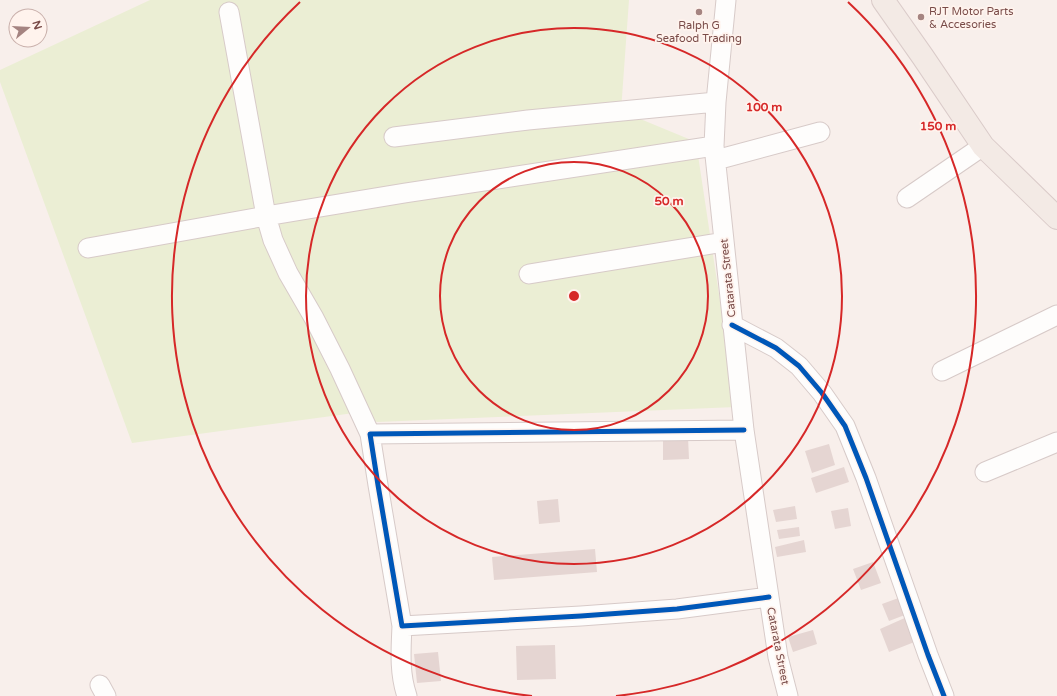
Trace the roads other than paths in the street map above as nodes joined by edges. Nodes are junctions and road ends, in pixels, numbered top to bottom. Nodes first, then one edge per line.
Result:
1 (726, 0) edge
2 (883, 0) edge
3 (229, 12) dead end
4 (716, 102) junction
5 (820, 132) dead end
6 (394, 137) dead end
7 (982, 146) junction
8 (715, 153) junction
9 (906, 198) dead end
10 (266, 216) junction
11 (1057, 217) edge
12 (724, 242) junction
13 (88, 248) dead end
14 (529, 274) dead end
15 (1057, 315) edge
16 (732, 325) junction
17 (942, 371) dead end
18 (744, 430) junction
19 (370, 434) junction
20 (1057, 442) edge
21 (985, 472) dead end
22 (769, 597) junction
23 (402, 626) junction
24 (407, 696) edge
25 (788, 696) edge
26 (944, 696) edge

1 - 4 street, Catarata Street
2 - 7 main road
3 - 10 street
4 - 6 street
4 - 8 street, Catarata Street
5 - 8 street
7 - 9 street
7 - 11 main road
8 - 10 street
8 - 12 street, Catarata Street
10 - 13 street
10 - 19 street
12 - 14 street
12 - 16 street, Catarata Street
15 - 17 street
16 - 18 street, Catarata Street
16 - 26 street
18 - 19 street
18 - 22 street, Catarata Street
19 - 23 street
20 - 21 street
22 - 23 street
22 - 25 street, Catarata Street
23 - 24 street

